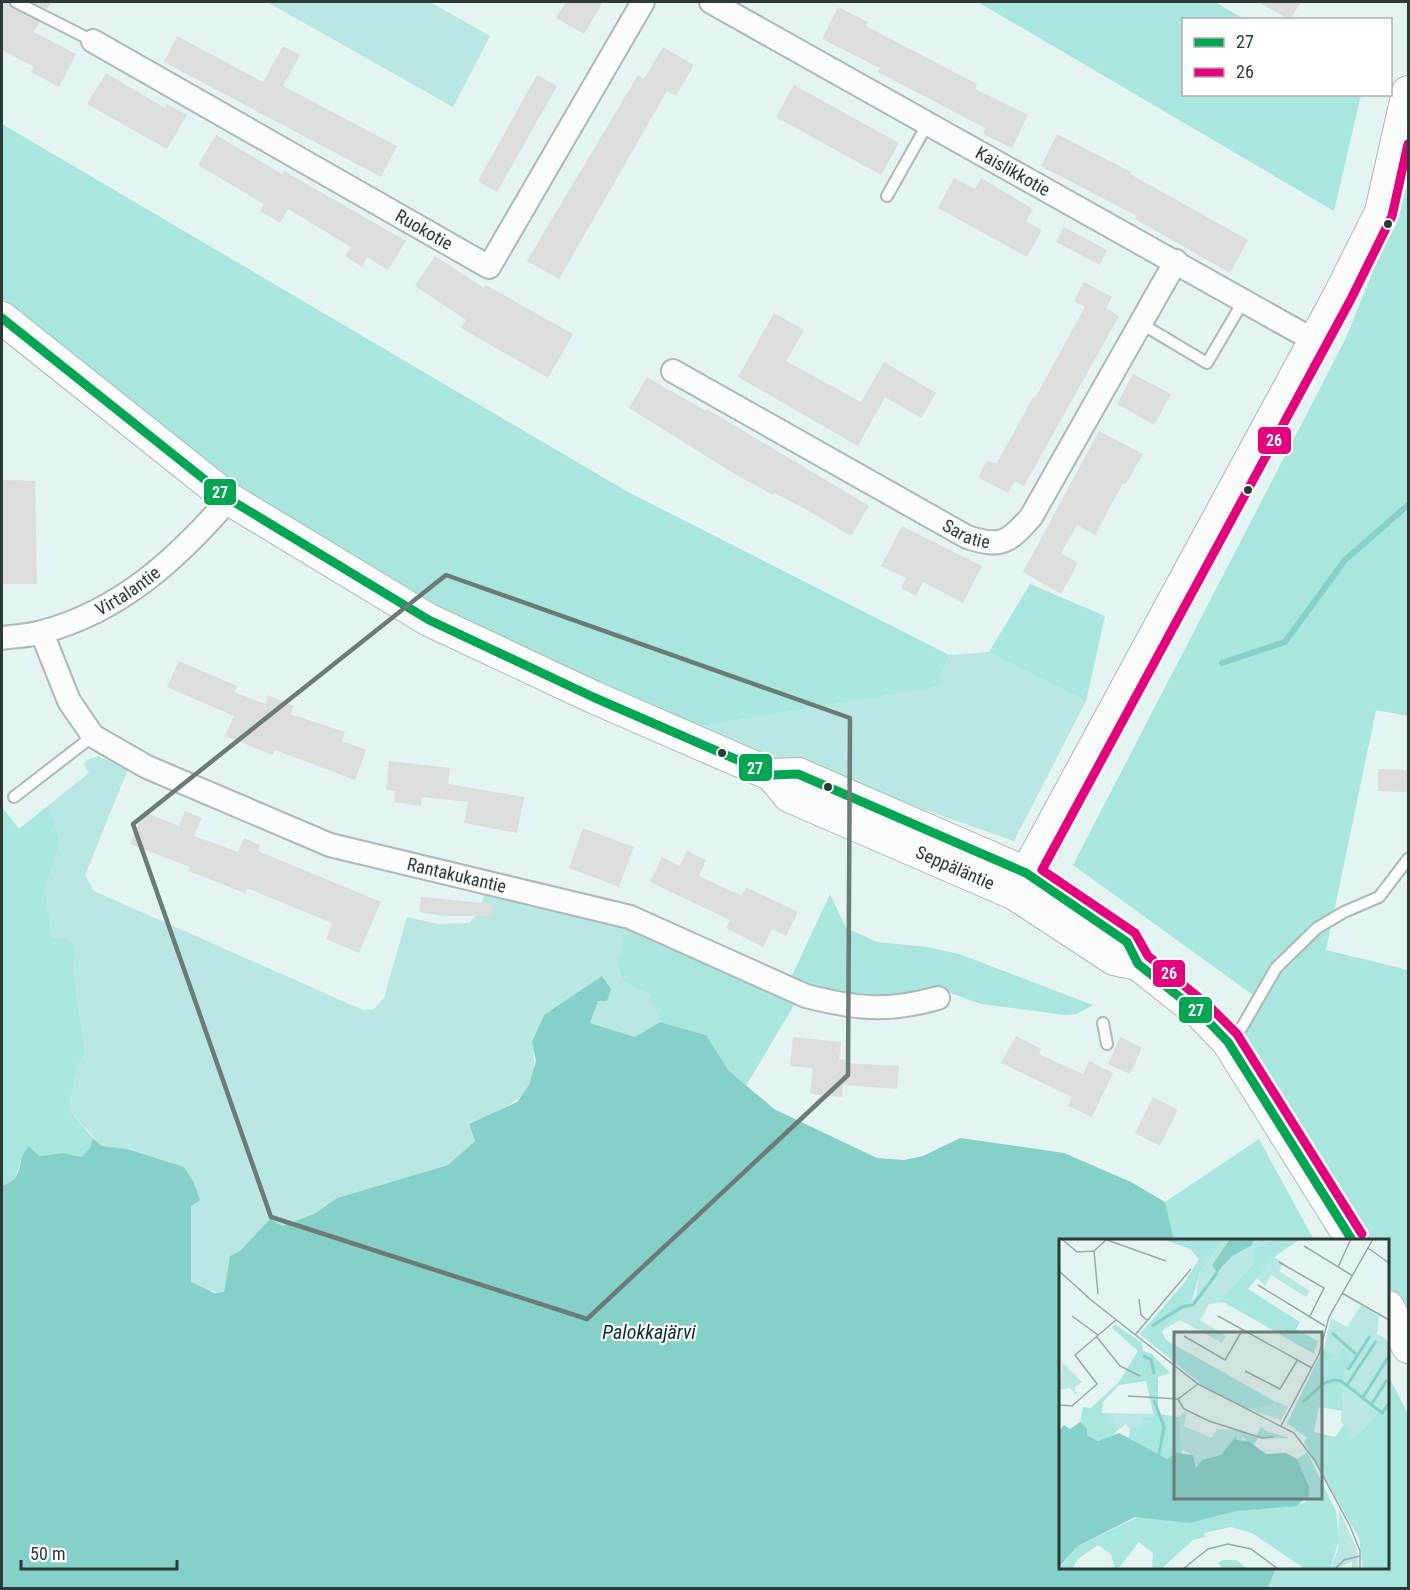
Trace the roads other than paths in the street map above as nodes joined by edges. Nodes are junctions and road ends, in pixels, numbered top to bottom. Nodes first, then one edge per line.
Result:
1 (16, 2) edge
2 (643, 2) edge
3 (711, 2) edge
4 (93, 41) joint
5 (1408, 92) edge
6 (928, 123) junction
7 (888, 196) dead end
8 (1176, 261) junction
9 (1244, 300) junction
10 (2, 318) edge
11 (1140, 323) junction
12 (1315, 340) junction
13 (673, 370) dead end
14 (229, 499) junction
15 (42, 633) junction
16 (2, 638) edge
17 (93, 736) junction
18 (14, 797) dead end
19 (1408, 859) edge
20 (1020, 884) junction
21 (938, 998) dead end
22 (1103, 1023) dead end
23 (1228, 1042) junction
24 (1107, 1044) dead end
25 (1351, 1239) edge
26 (1389, 1309) edge
27 (1408, 1347) edge

1 - 4 lane
2 - 4 street, Ruokotie
3 - 6 street, Kaislikkotie
5 - 12 main road
6 - 7 lane
6 - 8 street, Kaislikkotie
8 - 9 street, Kaislikkotie
8 - 11 street, Saratie
9 - 11 lane
9 - 12 street, Kaislikkotie
10 - 14 main road, Seppäläntie
11 - 13 street, Saratie
12 - 20 main road
14 - 15 street, Virtalantie
14 - 20 main road, Seppäläntie
15 - 16 street, Virtalantie
15 - 17 street, Rantakukantie
17 - 18 lane
17 - 21 street, Rantakukantie
19 - 23 lane
20 - 23 main road, Seppäläntie
22 - 24 lane
23 - 25 main road, Seppäläntie
26 - 27 main road

